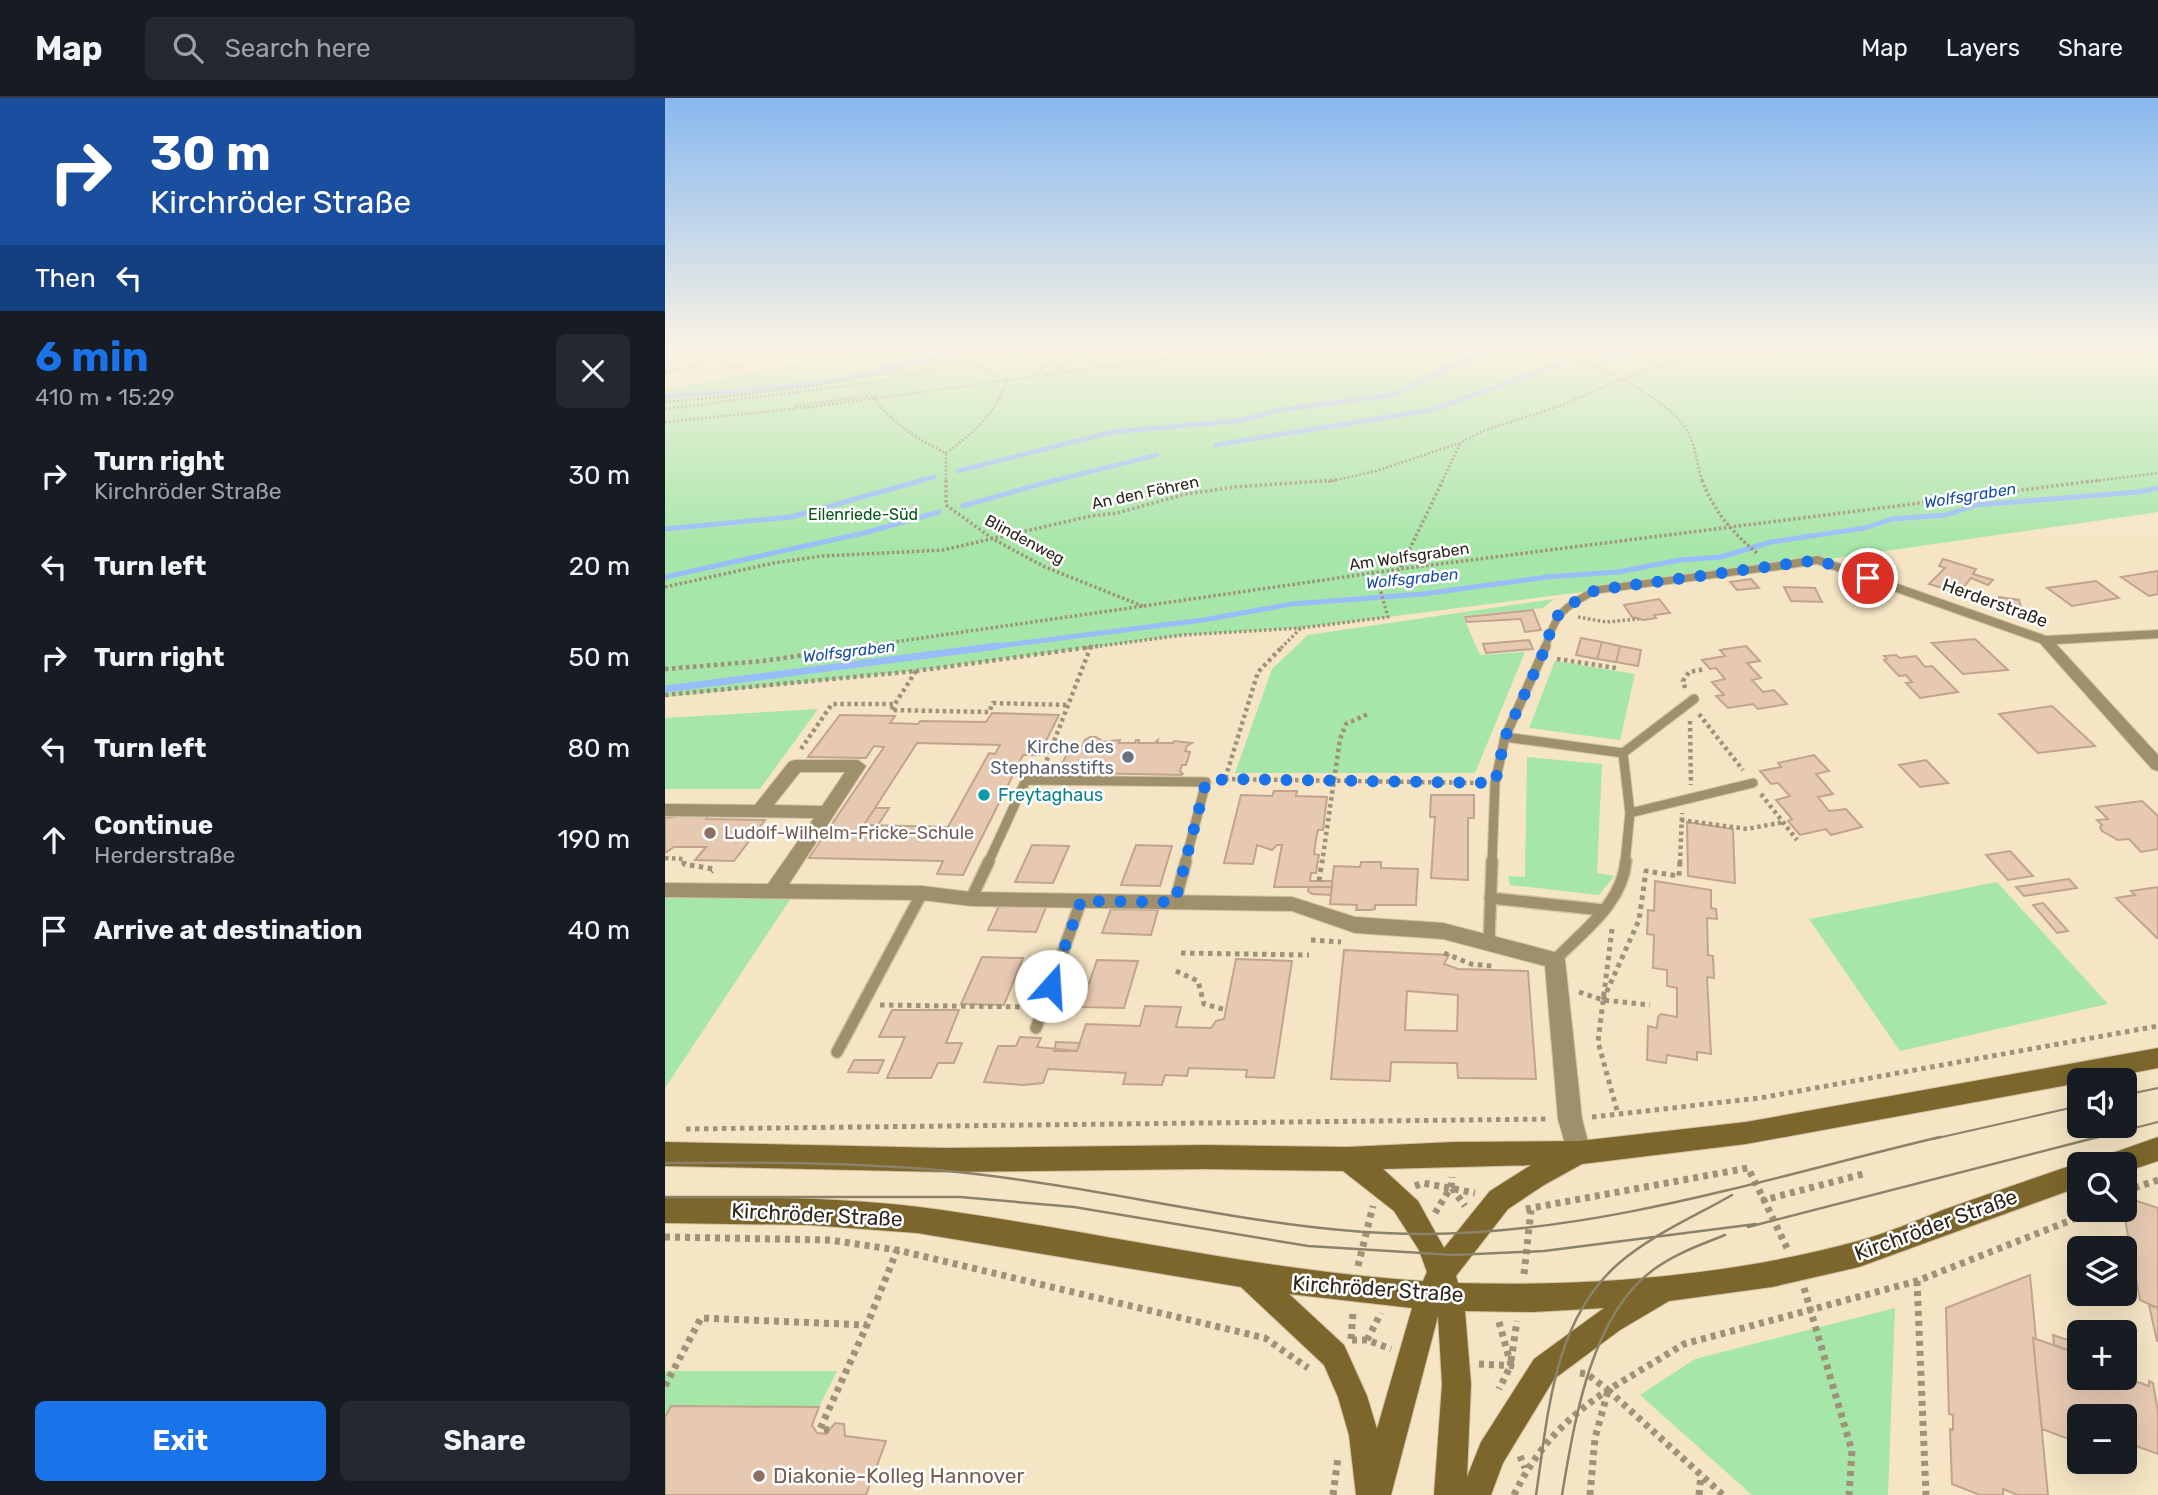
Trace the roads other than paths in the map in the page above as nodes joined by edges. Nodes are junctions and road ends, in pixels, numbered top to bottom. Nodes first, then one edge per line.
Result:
1 (1771, 567) joint
2 (2158, 634) edge
3 (2045, 640) junction
4 (1692, 701) road end
5 (1505, 737) junction
6 (1623, 753) junction
7 (2158, 765) edge
8 (1753, 783) dead end
9 (665, 810) edge
10 (760, 811) junction
11 (827, 812) junction
12 (1630, 813) junction
13 (665, 890) edge
14 (774, 891) junction
15 (922, 893) junction
16 (1490, 898) junction
17 (971, 899) junction
18 (1081, 901) junction
19 (1175, 902) junction
20 (1603, 910) junction
21 (1489, 942) junction
22 (1555, 960) junction
23 (1036, 1028) dead end
24 (837, 1052) dead end
25 (2158, 1058) edge
26 (2158, 1149) edge
27 (1579, 1153) junction
28 (665, 1154) edge
29 (2137, 1156) edge
30 (1347, 1159) junction
31 (2067, 1179) edge
32 (665, 1210) edge
33 (1250, 1277) junction
34 (1668, 1287) junction
35 (1440, 1288) junction
36 (1373, 1495) edge
37 (1450, 1495) edge
38 (1475, 1495) edge

1 - 3 street, Herderstraße
1 - 5 lane
2 - 3 street
3 - 7 street, Herderstraße
4 - 6 lane
5 - 6 lane
5 - 16 lane
6 - 12 lane
8 - 12 lane
9 - 10 street
10 - 11 street
10 - 11 street
11 - 14 street
12 - 20 lane
13 - 14 street
14 - 15 street
15 - 17 street
15 - 24 lane
16 - 20 lane
16 - 21 lane
17 - 18 street
17 - 19 lane
18 - 19 street
18 - 23 lane
19 - 21 street
20 - 22 lane
21 - 22 street
22 - 27 street
25 - 27 main road
26 - 29 main road
27 - 30 main road
27 - 35 main road
28 - 30 main road
30 - 35 main road
31 - 34 main road, Kirchröder Straße
32 - 33 main road, Kirchröder Straße
33 - 35 main road, Kirchröder Straße
33 - 36 main road
34 - 35 main road, Kirchröder Straße
34 - 38 main road
35 - 36 main road
35 - 37 main road

